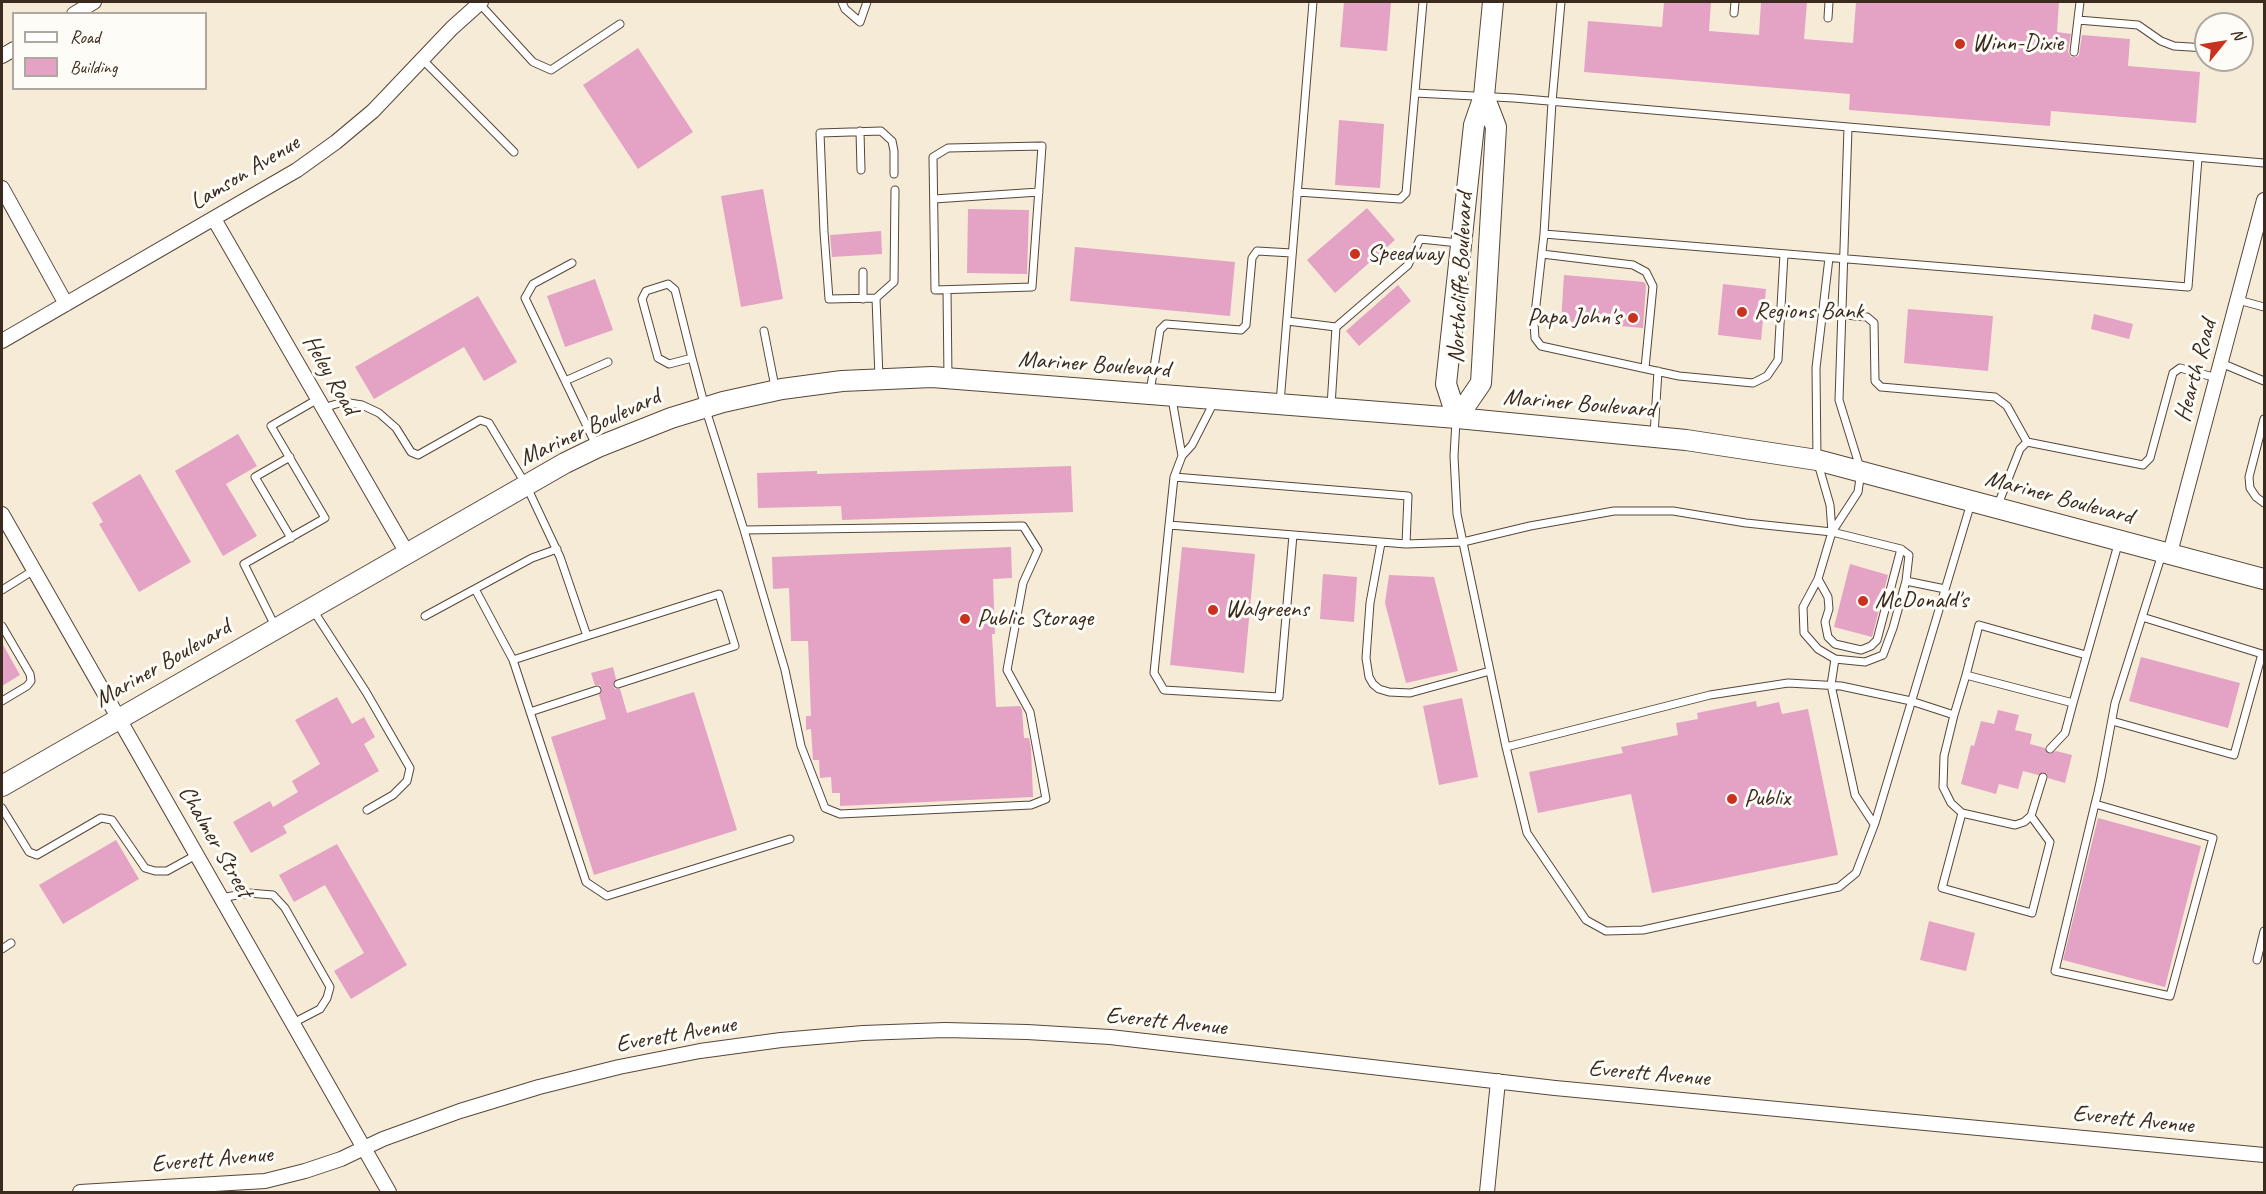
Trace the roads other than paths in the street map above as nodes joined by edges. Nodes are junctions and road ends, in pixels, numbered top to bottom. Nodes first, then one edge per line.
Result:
1 (94, 2) edge
2 (480, 2) edge
3 (842, 2) edge
4 (867, 2) edge
5 (1312, 2) edge
6 (1423, 2) edge
7 (1493, 2) edge
8 (1561, 2) edge
9 (1735, 2) edge
10 (1829, 2) edge
11 (2080, 2) edge
12 (77, 12) edge
13 (1734, 13) dead end
14 (1828, 18) dead end
15 (2078, 20) junction
16 (620, 24) dead end
17 (2194, 47) edge
18 (2074, 52) dead end
19 (423, 60) junction
20 (1415, 93) junction
21 (1484, 96) junction
22 (1552, 102) junction
23 (1848, 128) junction
24 (860, 131) junction
25 (514, 152) dead end
26 (2198, 158) junction
27 (2265, 164) edge
28 (861, 170) dead end
29 (894, 174) dead end
30 (2, 188) edge
31 (894, 190) dead end
32 (1039, 192) junction
33 (1297, 192) junction
34 (934, 199) junction
35 (2265, 200) edge
36 (214, 219) junction
37 (2262, 219) edge
38 (1544, 234) junction
39 (1461, 243) junction
40 (1292, 253) junction
41 (1542, 254) junction
42 (1784, 254) junction
43 (1829, 258) junction
44 (1844, 259) junction
45 (572, 263) dead end
46 (863, 272) dead end
47 (947, 290) junction
48 (863, 298) junction
49 (876, 298) junction
50 (2238, 300) junction
51 (66, 304) junction
52 (2265, 307) edge
53 (1823, 313) junction
54 (1842, 315) junction
55 (1287, 321) junction
56 (1336, 327) junction
57 (764, 331) dead end
58 (2, 341) edge
59 (692, 358) junction
60 (608, 362) dead end
61 (2221, 363) junction
62 (1645, 368) junction
63 (1658, 371) junction
64 (879, 378) junction
65 (2217, 378) junction
66 (948, 379) junction
67 (565, 381) junction
68 (2265, 381) edge
69 (776, 390) junction
70 (1150, 394) junction
71 (1172, 396) junction
72 (1215, 400) junction
73 (320, 403) junction
74 (1280, 405) junction
75 (705, 407) junction
76 (1331, 409) junction
77 (1457, 418) junction
78 (2265, 419) edge
79 (1654, 437) junction
80 (2027, 442) junction
81 (598, 447) junction
82 (1182, 456) junction
83 (290, 457) junction
84 (1817, 460) junction
85 (1861, 471) junction
86 (1174, 477) junction
87 (526, 485) junction
88 (1971, 501) junction
89 (2265, 503) edge
90 (1996, 507) junction
91 (2, 514) edge
92 (1169, 525) junction
93 (744, 530) junction
94 (1832, 532) junction
95 (1293, 535) junction
96 (291, 538) junction
97 (2119, 540) junction
98 (1463, 542) junction
99 (1381, 543) junction
100 (1406, 544) junction
101 (557, 549) junction
102 (1901, 549) junction
103 (2167, 553) junction
104 (407, 554) junction
105 (34, 570) junction
106 (1818, 579) junction
107 (2265, 579) edge
108 (1906, 581) junction
109 (475, 589) junction
110 (1945, 589) junction
111 (2, 590) edge
112 (311, 608) junction
113 (425, 616) dead end
114 (2142, 616) junction
115 (2, 626) edge
116 (277, 628) junction
117 (587, 636) junction
118 (2086, 656) junction
119 (1835, 659) junction
120 (513, 660) junction
121 (1490, 671) junction
122 (1966, 675) junction
123 (618, 684) dead end
124 (1830, 685) junction
125 (597, 690) dead end
126 (2, 701) edge
127 (1911, 701) junction
128 (2073, 703) junction
129 (530, 712) junction
130 (1954, 715) junction
131 (119, 719) junction
132 (2112, 721) junction
133 (1506, 747) junction
134 (2050, 749) dead end
135 (2043, 777) dead end
136 (2, 786) edge
137 (2095, 804) junction
138 (2, 808) edge
139 (367, 810) dead end
140 (1962, 813) junction
141 (2031, 816) junction
142 (1874, 824) junction
143 (789, 839) dead end
144 (196, 855) junction
145 (221, 898) junction
146 (2265, 931) edge
147 (11, 943) dead end
148 (2, 949) edge
149 (2257, 960) dead end
150 (292, 1023) junction
151 (1498, 1082) junction
152 (363, 1149) junction
153 (2265, 1155) edge
154 (80, 1192) edge
155 (389, 1192) edge
156 (1486, 1192) edge

1 - 12 street
2 - 16 lane
2 - 19 street, Lamson Avenue
3 - 4 lane
5 - 33 lane
6 - 20 lane
7 - 21 main road, Northcliffe Boulevard
8 - 22 lane
9 - 13 lane
10 - 14 lane
11 - 15 lane
15 - 17 lane
15 - 18 lane
19 - 25 lane
19 - 36 street, Lamson Avenue
20 - 21 lane
20 - 33 lane
21 - 22 lane
21 - 39 main road, Northcliffe Boulevard
21 - 77 main road, Northcliffe Boulevard
22 - 23 lane
22 - 38 lane
23 - 26 lane
23 - 44 lane
24 - 28 lane
24 - 29 lane
24 - 48 lane
26 - 27 lane
26 - 44 lane
30 - 51 street
31 - 49 lane
32 - 34 lane
32 - 34 lane
32 - 47 lane
33 - 40 lane
34 - 47 lane
35 - 37 street, Hearth Road
36 - 51 street, Lamson Avenue
36 - 73 street, Heley Road
37 - 50 street, Hearth Road
38 - 41 lane
38 - 42 lane
39 - 56 lane
39 - 77 main road, Northcliffe Boulevard
40 - 55 lane
40 - 70 lane
41 - 62 lane
41 - 62 lane
42 - 43 lane
42 - 63 lane
43 - 44 lane
43 - 53 lane
44 - 54 lane
45 - 67 lane
46 - 48 lane
47 - 66 lane
48 - 49 lane
49 - 64 lane
50 - 52 lane
50 - 61 street, Hearth Road
51 - 58 street, Lamson Avenue
53 - 54 lane
53 - 84 lane
54 - 80 lane
54 - 85 lane
55 - 56 lane
55 - 74 lane
56 - 76 lane
57 - 69 lane
59 - 59 lane
59 - 75 lane
60 - 67 lane
61 - 65 street, Hearth Road
61 - 68 lane
62 - 63 lane
63 - 79 lane
64 - 66 main road, Mariner Boulevard
64 - 69 main road, Mariner Boulevard
65 - 80 lane
65 - 103 street, Hearth Road
66 - 70 main road, Mariner Boulevard
67 - 81 lane
69 - 75 main road, Mariner Boulevard
70 - 71 main road, Mariner Boulevard
71 - 72 main road, Mariner Boulevard
71 - 82 lane
72 - 74 main road, Mariner Boulevard
72 - 82 lane
73 - 83 lane
73 - 87 lane
73 - 104 street, Heley Road
74 - 76 main road, Mariner Boulevard
75 - 81 main road, Mariner Boulevard
75 - 93 lane
76 - 77 main road, Mariner Boulevard
77 - 79 main road, Mariner Boulevard
77 - 98 lane
78 - 89 lane
79 - 84 main road, Mariner Boulevard
80 - 90 lane
81 - 87 main road, Mariner Boulevard
82 - 86 lane
83 - 96 lane
83 - 96 lane
84 - 85 main road, Mariner Boulevard
84 - 94 lane
85 - 88 main road, Mariner Boulevard
85 - 94 lane
86 - 92 lane
86 - 100 lane
87 - 101 lane
87 - 104 main road, Mariner Boulevard
88 - 90 main road, Mariner Boulevard
88 - 110 lane
90 - 97 main road, Mariner Boulevard
91 - 105 street, Chalmer Street
92 - 95 lane
92 - 95 lane
93 - 93 lane
94 - 98 lane
94 - 102 lane
94 - 106 lane
95 - 99 lane
96 - 116 lane
97 - 103 main road, Mariner Boulevard
97 - 118 lane
98 - 100 lane
98 - 121 lane
99 - 100 lane
99 - 121 lane
101 - 109 lane
101 - 117 lane
102 - 106 lane
102 - 108 lane
103 - 107 main road, Mariner Boulevard
103 - 114 lane
104 - 112 main road, Mariner Boulevard
105 - 111 lane
105 - 131 street, Chalmer Street
106 - 119 lane
108 - 110 lane
108 - 119 lane
109 - 113 lane
109 - 120 lane
110 - 127 lane
112 - 116 main road, Mariner Boulevard
112 - 139 lane
114 - 132 lane
114 - 132 lane
115 - 126 lane
116 - 131 main road, Mariner Boulevard
117 - 120 lane
117 - 123 lane
118 - 122 lane
118 - 128 lane
119 - 124 lane
120 - 129 lane
121 - 133 lane
122 - 128 lane
122 - 130 lane
124 - 127 lane
124 - 133 lane
124 - 142 lane
125 - 129 lane
127 - 130 lane
127 - 142 lane
128 - 134 lane
129 - 143 lane
130 - 140 lane
131 - 136 main road, Mariner Boulevard
131 - 144 street, Chalmer Street
132 - 137 lane
133 - 142 lane
135 - 141 lane
137 - 137 lane
138 - 144 lane
140 - 141 lane
140 - 141 lane
144 - 145 street, Chalmer Street
145 - 150 street, Chalmer Street
145 - 150 lane
146 - 149 lane
147 - 148 lane
150 - 152 street, Chalmer Street
151 - 152 street, Everett Avenue
151 - 153 street, Everett Avenue
151 - 156 street
152 - 154 street, Everett Avenue
152 - 155 street, Chalmer Street

